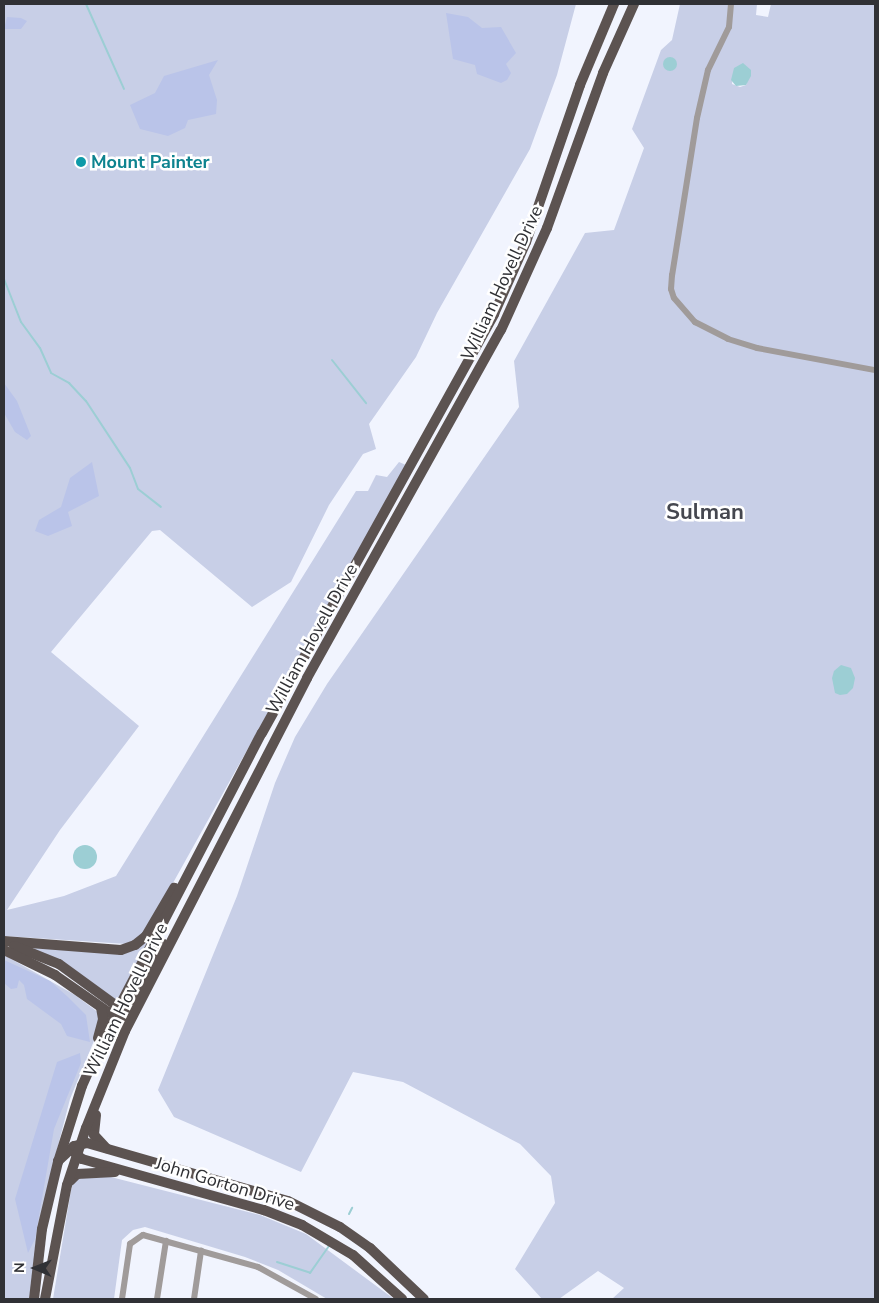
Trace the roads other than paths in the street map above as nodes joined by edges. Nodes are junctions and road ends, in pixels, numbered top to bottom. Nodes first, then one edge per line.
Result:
1 (614, 4) edge
2 (634, 4) edge
3 (731, 4) edge
4 (875, 370) edge
5 (262, 733) junction
6 (194, 897) junction
7 (4, 942) edge
8 (4, 950) edge
9 (100, 1008) junction
10 (119, 1012) junction
11 (125, 1031) junction
12 (104, 1080) junction
13 (82, 1086) junction
14 (67, 1130) junction
15 (76, 1149) junction
16 (107, 1149) junction
17 (58, 1162) junction
18 (123, 1170) junction
19 (67, 1185) junction
20 (166, 1241) junction
21 (201, 1250) junction
22 (397, 1271) junction
23 (34, 1299) edge
24 (45, 1299) edge
25 (122, 1299) edge
26 (157, 1299) edge
27 (194, 1299) edge
28 (316, 1299) edge
29 (402, 1299) edge
30 (424, 1299) edge
31 (433, 1299) edge

1 - 5 main road, William Hovell Drive
2 - 6 main road, William Hovell Drive
3 - 4 street
5 - 7 main road
5 - 10 main road, William Hovell Drive
6 - 10 main road
6 - 11 main road, William Hovell Drive
7 - 10 main road
8 - 9 main road
9 - 10 main road
9 - 13 main road
10 - 11 main road
10 - 13 main road, William Hovell Drive
11 - 12 main road, William Hovell Drive
12 - 15 main road, William Hovell Drive
12 - 16 main road
13 - 14 main road, William Hovell Drive
14 - 15 main road
14 - 17 main road, William Hovell Drive
15 - 16 main road, John Gorton Drive
15 - 17 main road
15 - 18 main road, John Gorton Drive
15 - 19 main road, William Hovell Drive
16 - 22 main road, John Gorton Drive
17 - 23 main road, William Hovell Drive
18 - 19 main road
18 - 29 main road, John Gorton Drive
19 - 24 main road, William Hovell Drive
20 - 21 street
20 - 25 street
20 - 26 street
21 - 27 street
21 - 28 street
22 - 30 main road, John Gorton Drive
22 - 31 main road

